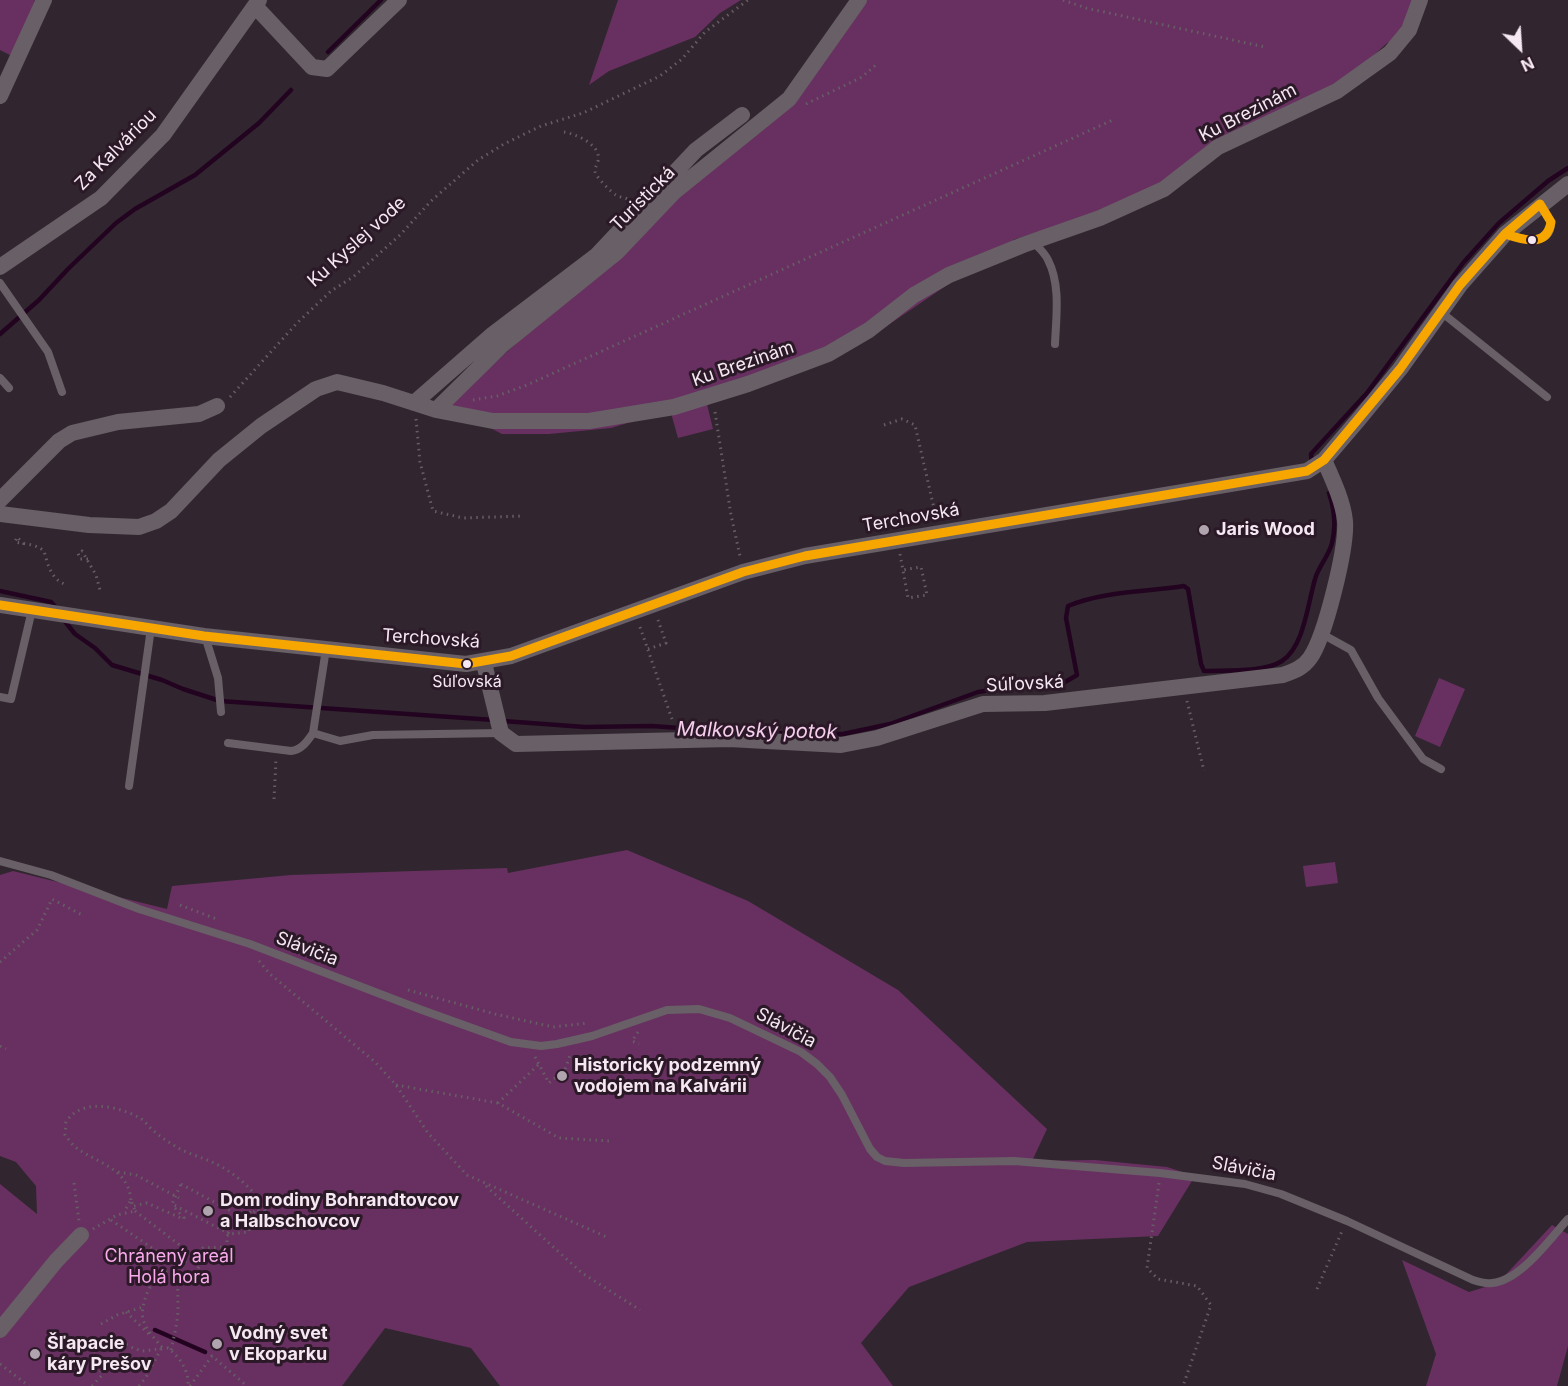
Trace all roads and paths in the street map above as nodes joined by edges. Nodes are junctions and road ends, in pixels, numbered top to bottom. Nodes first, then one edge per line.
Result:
1 (44, 0) edge
2 (399, 0) edge
3 (748, 0) edge
4 (859, 0) edge
5 (1063, 0) edge
6 (1420, 0) edge
7 (257, 3) edge
8 (1265, 47) dead end
9 (878, 63) dead end
10 (0, 96) edge
11 (804, 105) dead end
12 (742, 115) dead end
13 (1115, 119) dead end
14 (564, 132) dead end
15 (1568, 184) edge
16 (1540, 204) junction
17 (638, 211) junction
18 (1505, 234) junction
19 (1033, 242) junction
20 (0, 267) edge
21 (0, 283) edge
22 (1441, 312) junction
23 (1055, 344) dead end
24 (0, 378) edge
25 (9, 388) dead end
26 (62, 392) dead end
27 (714, 395) junction
28 (1547, 397) dead end
29 (470, 400) dead end
30 (414, 403) junction
31 (218, 406) joint
32 (436, 410) junction
33 (884, 425) dead end
34 (1317, 465) junction
35 (0, 500) edge
36 (0, 514) edge
37 (524, 516) dead end
38 (940, 533) junction
39 (898, 540) junction
40 (24, 544) dead end
41 (87, 559) dead end
42 (903, 570) junction
43 (743, 572) junction
44 (67, 585) dead end
45 (100, 590) dead end
46 (0, 605) edge
47 (40, 611) junction
48 (634, 611) junction
49 (655, 611) dead end
50 (151, 628) junction
51 (1322, 634) junction
52 (204, 636) junction
53 (326, 649) junction
54 (648, 649) junction
55 (484, 663) junction
56 (1184, 688) junction
57 (0, 697) edge
58 (221, 712) dead end
59 (673, 722) dead end
60 (313, 733) junction
61 (501, 733) junction
62 (228, 743) dead end
63 (276, 750) junction
64 (1441, 770) dead end
65 (1204, 771) dead end
66 (129, 786) dead end
67 (274, 799) dead end
68 (0, 861) edge
69 (180, 905) dead end
70 (84, 916) dead end
71 (223, 921) dead end
72 (243, 942) junction
73 (0, 962) edge
74 (398, 986) dead end
75 (588, 1037) junction
76 (524, 1044) junction
77 (0, 1046) edge
78 (6, 1049) dead end
79 (538, 1065) junction
80 (555, 1078) dead end
81 (396, 1085) junction
82 (498, 1102) junction
83 (610, 1141) dead end
84 (118, 1172) junction
85 (1160, 1173) junction
86 (74, 1183) dead end
87 (485, 1185) junction
88 (177, 1197) junction
89 (131, 1200) junction
90 (172, 1203) junction
91 (134, 1206) junction
92 (135, 1211) junction
93 (124, 1212) junction
94 (1568, 1220) edge
95 (1347, 1221) junction
96 (81, 1235) joint
97 (609, 1238) dead end
98 (194, 1256) junction
99 (188, 1258) dead end
100 (180, 1268) junction
101 (192, 1277) dead end
102 (1317, 1289) dead end
103 (143, 1307) junction
104 (640, 1310) dead end
105 (126, 1312) junction
106 (101, 1324) dead end
107 (0, 1330) edge
108 (162, 1347) junction
109 (171, 1349) junction
110 (0, 1364) edge
111 (29, 1386) edge
112 (92, 1386) edge
113 (139, 1386) edge
114 (189, 1386) edge
115 (247, 1386) edge
116 (1183, 1386) edge

1 - 10 street
2 - 7 street, Za Kalváriou
3 - 31 path, Ku Kyslej vode
4 - 32 street, Turistická
5 - 8 path
6 - 19 street, Ku Brezinám
7 - 20 street, Za Kalváriou
9 - 11 path
12 - 17 street, Turistická
13 - 29 path
14 - 17 path
15 - 16 street
16 - 18 street
16 - 18 lane
17 - 30 street, Turistická
18 - 22 street
19 - 23 lane
19 - 27 street, Ku Brezinám
21 - 26 lane
22 - 28 lane
22 - 34 street
24 - 25 lane
27 - 32 street, Ku Brezinám
27 - 43 path
30 - 32 street
30 - 36 street
30 - 37 path
31 - 35 street
33 - 38 path
34 - 38 street, Terchovská
34 - 51 street, Súľovská
38 - 39 street, Terchovská
39 - 42 path
39 - 43 street, Terchovská
40 - 44 path
41 - 45 path
42 - 42 path
43 - 48 street, Terchovská
46 - 47 street, Terchovská
47 - 50 street, Terchovská
47 - 57 lane
48 - 54 path
48 - 55 street, Terchovská
49 - 54 path
50 - 52 street, Terchovská
50 - 66 lane
51 - 56 street, Súľovská
51 - 64 lane
52 - 53 street, Terchovská
52 - 58 lane
53 - 55 street, Terchovská
53 - 60 lane
54 - 59 path
55 - 61 street
56 - 61 street, Súľovská
56 - 65 path
60 - 61 lane
60 - 63 lane
62 - 63 lane
63 - 67 path
68 - 72 lane, Slávičia
69 - 71 path
70 - 73 path
72 - 76 lane, Slávičia
72 - 81 path
74 - 75 path
75 - 76 lane, Slávičia
75 - 85 lane, Slávičia
76 - 79 path
77 - 78 path
79 - 80 path
79 - 82 path
81 - 82 path
81 - 87 path
82 - 83 path
84 - 88 path
84 - 89 path
84 - 98 path
85 - 95 lane, Slávičia
85 - 116 path
86 - 96 path
87 - 97 path
87 - 104 path
88 - 90 path
88 - 90 path
89 - 91 path
89 - 93 path
90 - 91 path
91 - 92 path
92 - 93 path
92 - 98 path
93 - 100 path
94 - 95 lane, Slávičia
95 - 102 path
96 - 107 street
98 - 101 path
99 - 100 path
100 - 103 path
100 - 109 path
103 - 105 path
103 - 108 path
105 - 106 path
105 - 108 path
108 - 109 path
108 - 112 path
108 - 113 path
109 - 114 path
110 - 111 path
114 - 115 path

